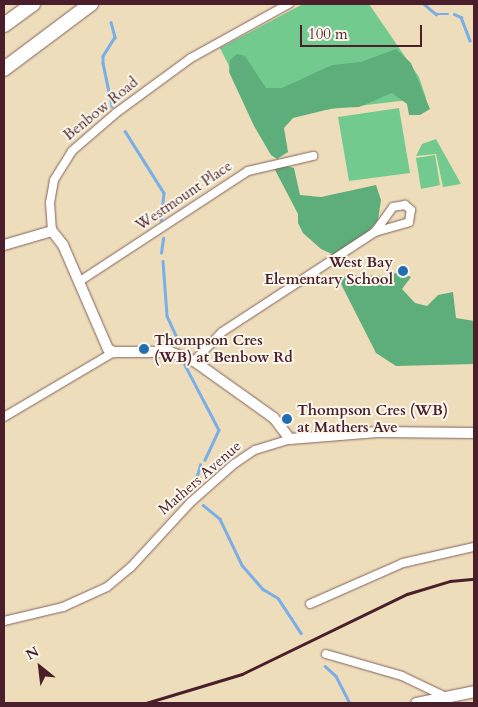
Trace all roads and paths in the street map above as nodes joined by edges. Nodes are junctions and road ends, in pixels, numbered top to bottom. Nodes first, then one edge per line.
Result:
1 (32, 4) edge
2 (90, 4) edge
3 (289, 4) edge
4 (4, 26) edge
5 (4, 70) edge
6 (313, 156) dead end
7 (52, 232) junction
8 (375, 232) junction
9 (4, 245) edge
10 (80, 281) junction
11 (114, 352) junction
12 (194, 361) junction
13 (4, 417) edge
14 (474, 433) edge
15 (290, 439) junction
16 (474, 547) edge
17 (310, 604) dead end
18 (4, 621) edge
19 (326, 654) dead end
20 (474, 691) edge
21 (446, 697) junction
22 (416, 703) edge

1 - 4 highway
2 - 5 highway
3 - 7 street, Benbow Road
6 - 10 street, Westmount Place
7 - 9 street
7 - 10 street
8 - 8 street
8 - 12 street
10 - 11 street
11 - 12 street
11 - 13 street
12 - 15 street
14 - 15 street, Mathers Avenue
15 - 18 street, Mathers Avenue
16 - 17 street
19 - 21 street
20 - 21 main road
21 - 22 main road

